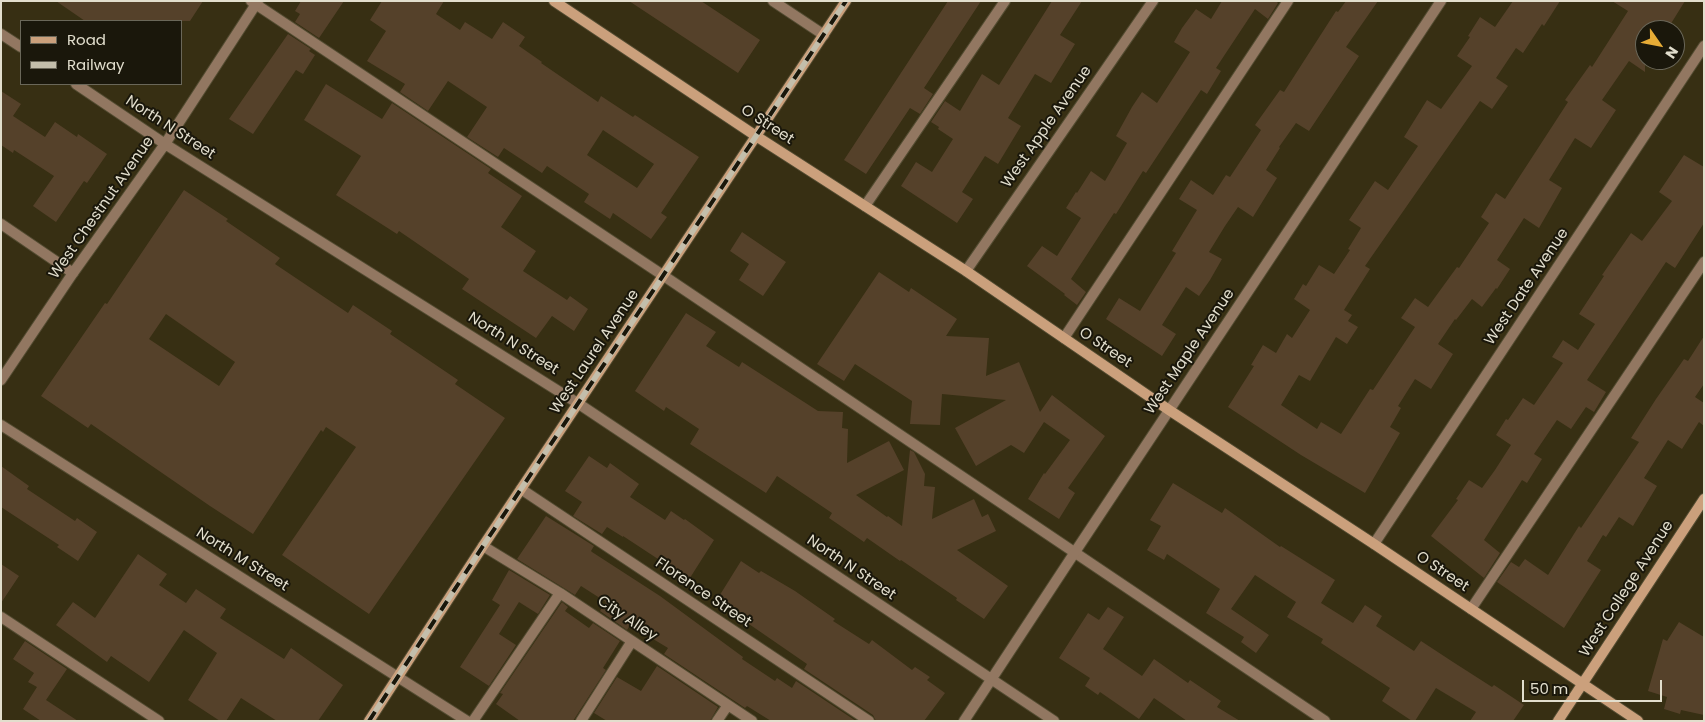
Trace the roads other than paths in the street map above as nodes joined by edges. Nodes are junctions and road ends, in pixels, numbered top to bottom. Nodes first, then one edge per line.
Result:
1 (554, 1) edge
2 (773, 1) edge
3 (846, 1) edge
4 (1005, 1) edge
5 (1153, 1) edge
6 (1288, 1) edge
7 (1441, 1) edge
8 (255, 2) edge
9 (1, 34) edge
10 (824, 35) junction
11 (20, 46) edge
12 (1704, 46) edge
13 (77, 85) edge
14 (756, 136) junction
15 (165, 144) junction
16 (866, 206) junction
17 (1, 224) edge
18 (1704, 262) edge
19 (966, 271) junction
20 (73, 273) junction
21 (664, 276) junction
22 (1064, 338) junction
23 (1, 380) edge
24 (579, 404) junction
25 (1169, 410) junction
26 (1, 425) edge
27 (521, 490) junction
28 (1704, 499) edge
29 (1374, 544) junction
30 (483, 546) junction
31 (1074, 552) junction
32 (560, 593) junction
33 (1471, 609) junction
34 (1, 617) edge
35 (632, 641) junction
36 (399, 677) junction
37 (991, 679) junction
38 (1582, 684) junction
39 (728, 705) junction
40 (159, 721) edge
41 (369, 721) edge
42 (467, 721) edge
43 (473, 721) edge
44 (581, 721) edge
45 (717, 721) edge
46 (752, 721) edge
47 (869, 721) edge
48 (964, 721) edge
49 (1054, 721) edge
50 (1325, 721) edge
51 (1558, 721) edge
52 (1638, 721) edge

1 - 14 street, O Street
2 - 10 street
3 - 10 street, West Laurel Avenue
4 - 16 street
5 - 19 street, West Apple Avenue
6 - 22 street
7 - 25 street, West Maple Avenue
8 - 15 street, West Chestnut Avenue
8 - 21 street
9 - 11 street
10 - 14 street, West Laurel Avenue
12 - 29 street, West Date Avenue
13 - 15 street, North N Street
14 - 16 street, O Street
14 - 21 street, West Laurel Avenue
15 - 20 street, West Chestnut Avenue
15 - 24 street, North N Street
16 - 19 street, O Street
17 - 20 street
18 - 33 street
19 - 22 street, O Street
20 - 23 street, West Chestnut Avenue
21 - 24 street, West Laurel Avenue
21 - 31 street
22 - 25 street, O Street
24 - 27 street, West Laurel Avenue
24 - 37 street, North N Street
25 - 29 street, O Street
25 - 31 street, West Maple Avenue
26 - 36 street, North M Street
27 - 30 street, West Laurel Avenue
27 - 47 street, Florence Street
28 - 38 street, West College Avenue
29 - 33 street, O Street
30 - 32 street, City Alley
30 - 36 street, West Laurel Avenue
31 - 37 street, West Maple Avenue
31 - 50 street
32 - 35 street, City Alley
32 - 43 street
33 - 38 street, O Street
34 - 40 street
35 - 39 street, City Alley
35 - 44 street
36 - 41 street, West Laurel Avenue
36 - 42 street, North M Street
37 - 48 street, West Maple Avenue
37 - 49 street, North N Street
38 - 51 street, West College Avenue
38 - 52 street, O Street
39 - 45 street
39 - 46 street, City Alley

